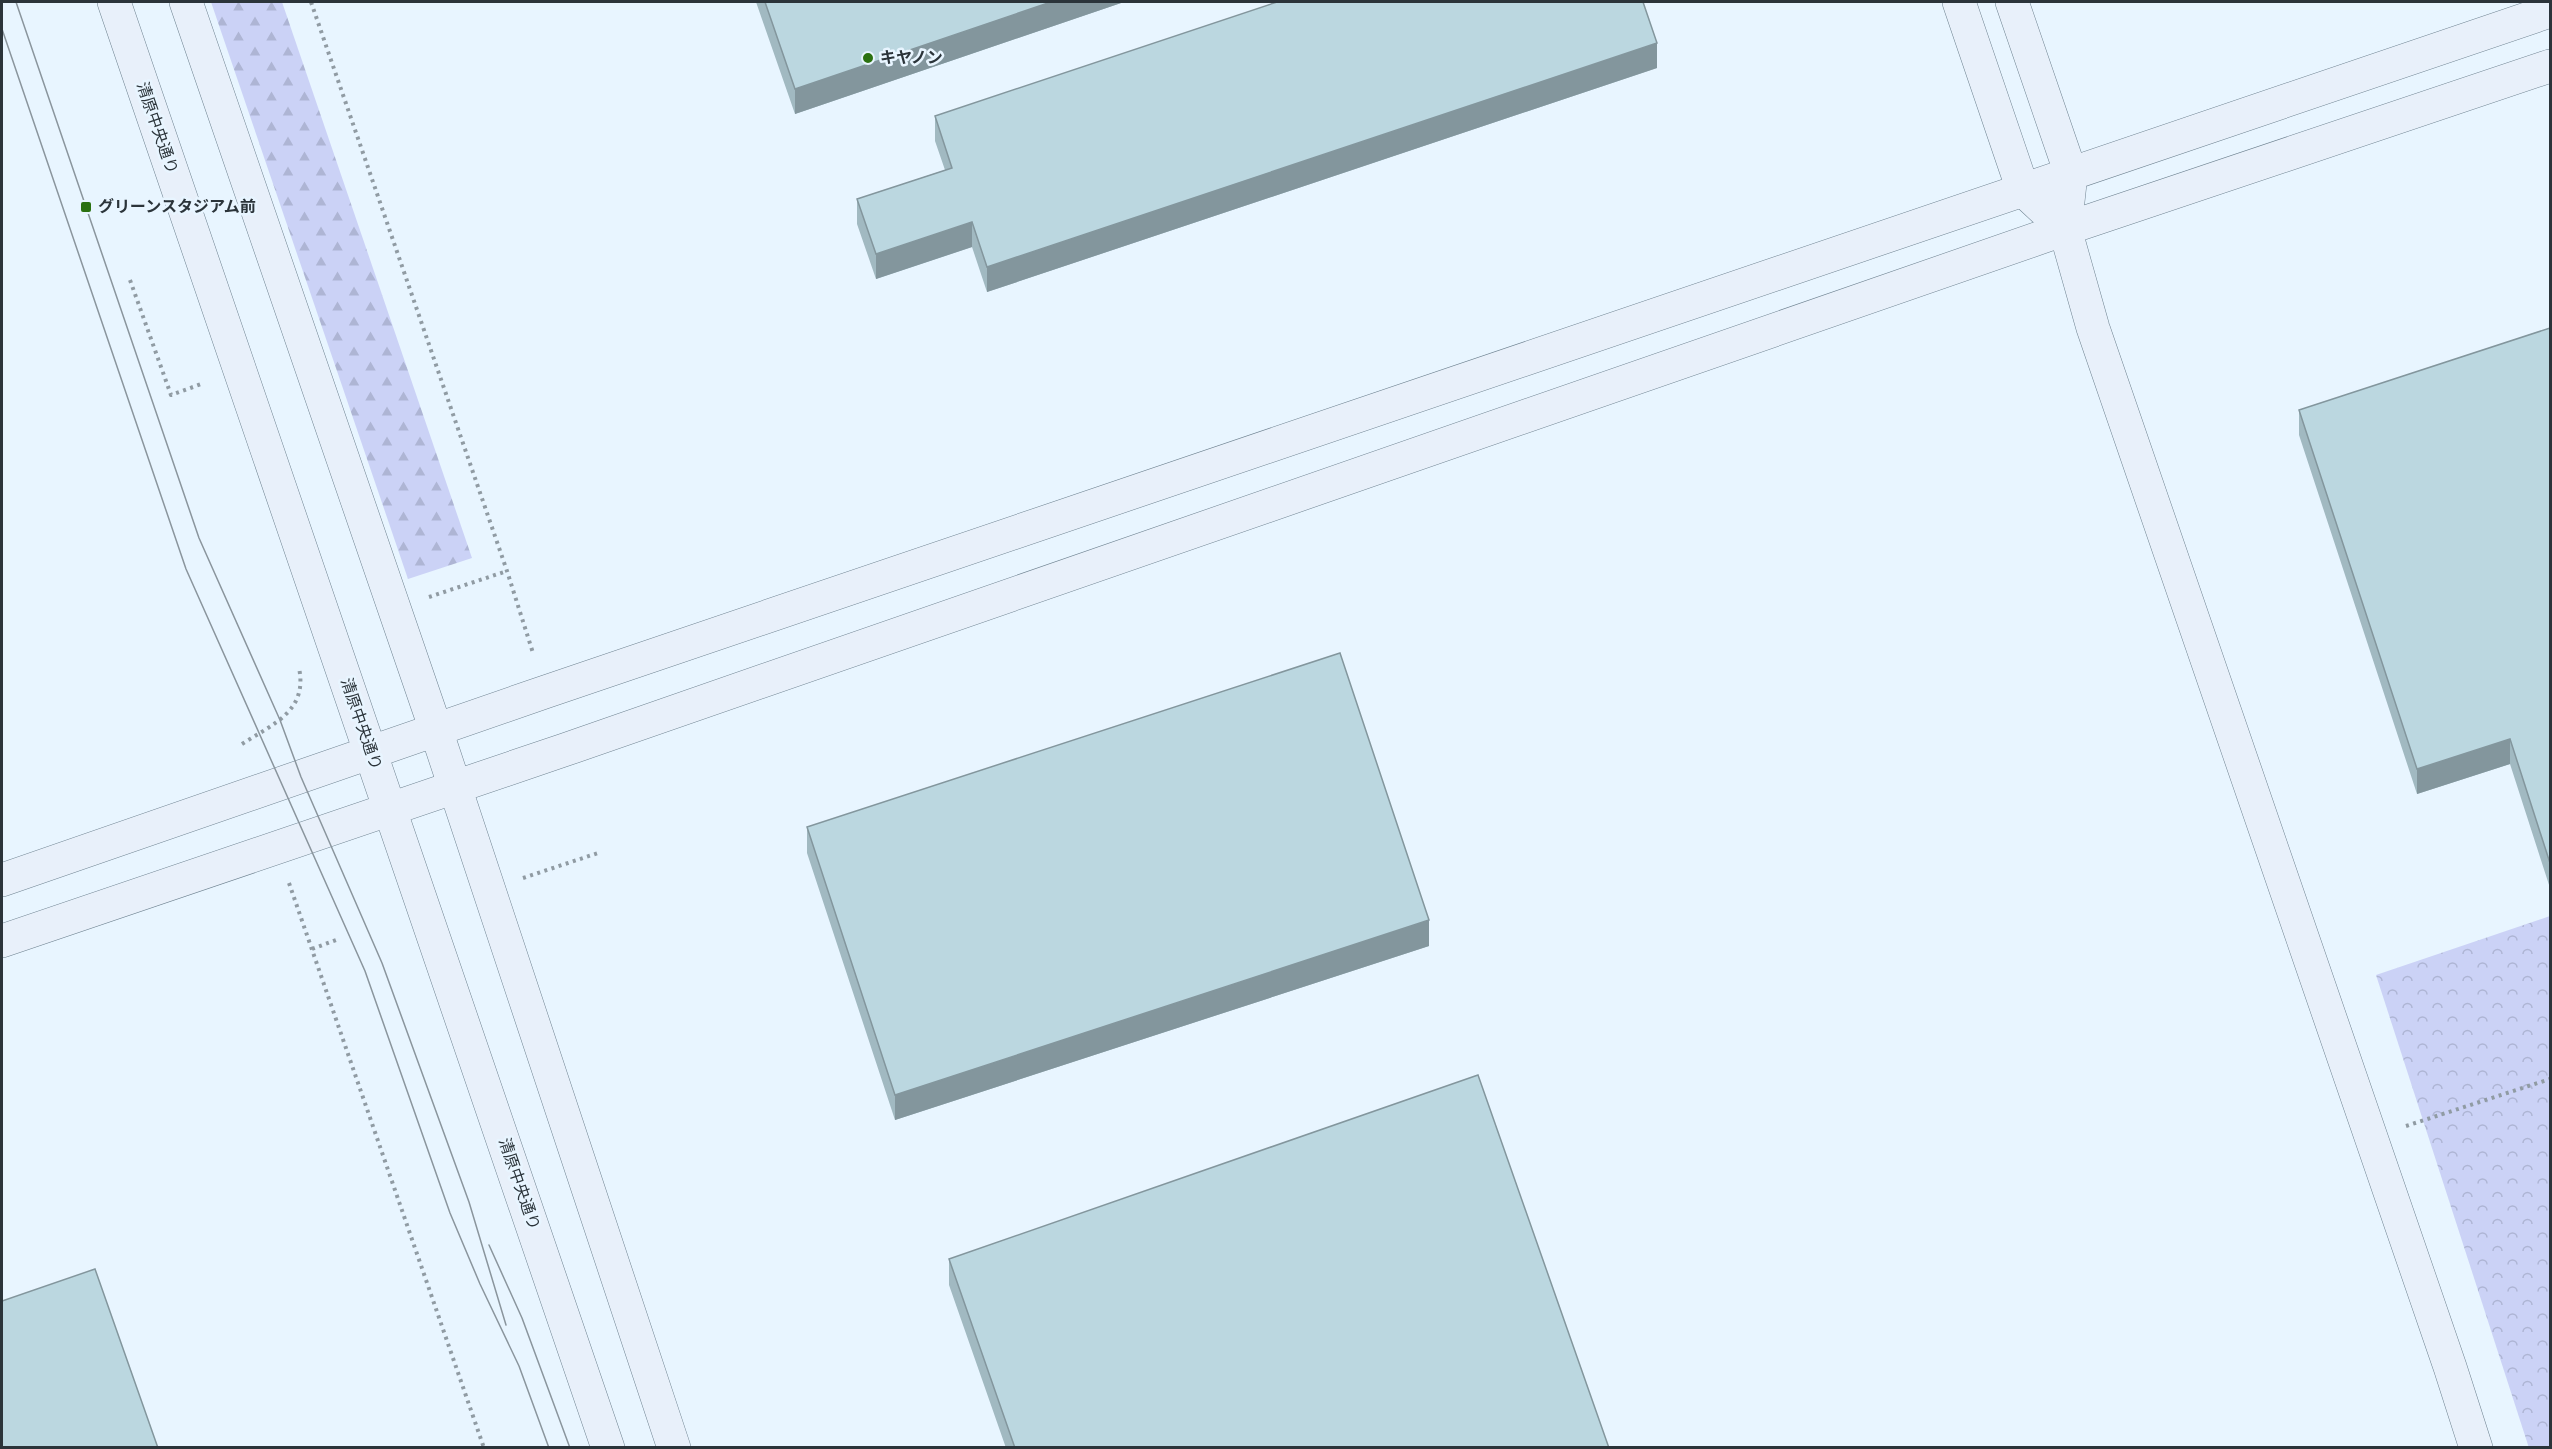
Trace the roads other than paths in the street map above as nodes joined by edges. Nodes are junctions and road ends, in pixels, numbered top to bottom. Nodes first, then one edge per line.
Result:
1 (114, 2) edge
2 (186, 2) edge
3 (1959, 2) edge
4 (2012, 2) edge
5 (2550, 11) edge
6 (2550, 66) edge
7 (2071, 174) junction
8 (2023, 190) junction
9 (2065, 229) junction
10 (436, 730) junction
11 (371, 752) junction
12 (454, 787) junction
13 (391, 808) junction
14 (2, 880) edge
15 (2, 941) edge
16 (608, 1448) edge
17 (674, 1448) edge
18 (2476, 1448) edge

1 - 11 street, 清原中央通り
2 - 10 street
3 - 8 street
4 - 7 street
5 - 7 street
6 - 9 street
7 - 8 street
7 - 9 street
8 - 9 street
8 - 10 street
9 - 12 street
9 - 18 street
10 - 11 street
10 - 12 street
11 - 13 street, 清原中央通り
11 - 14 street
12 - 13 street
12 - 17 street
13 - 15 street
13 - 16 street, 清原中央通り

